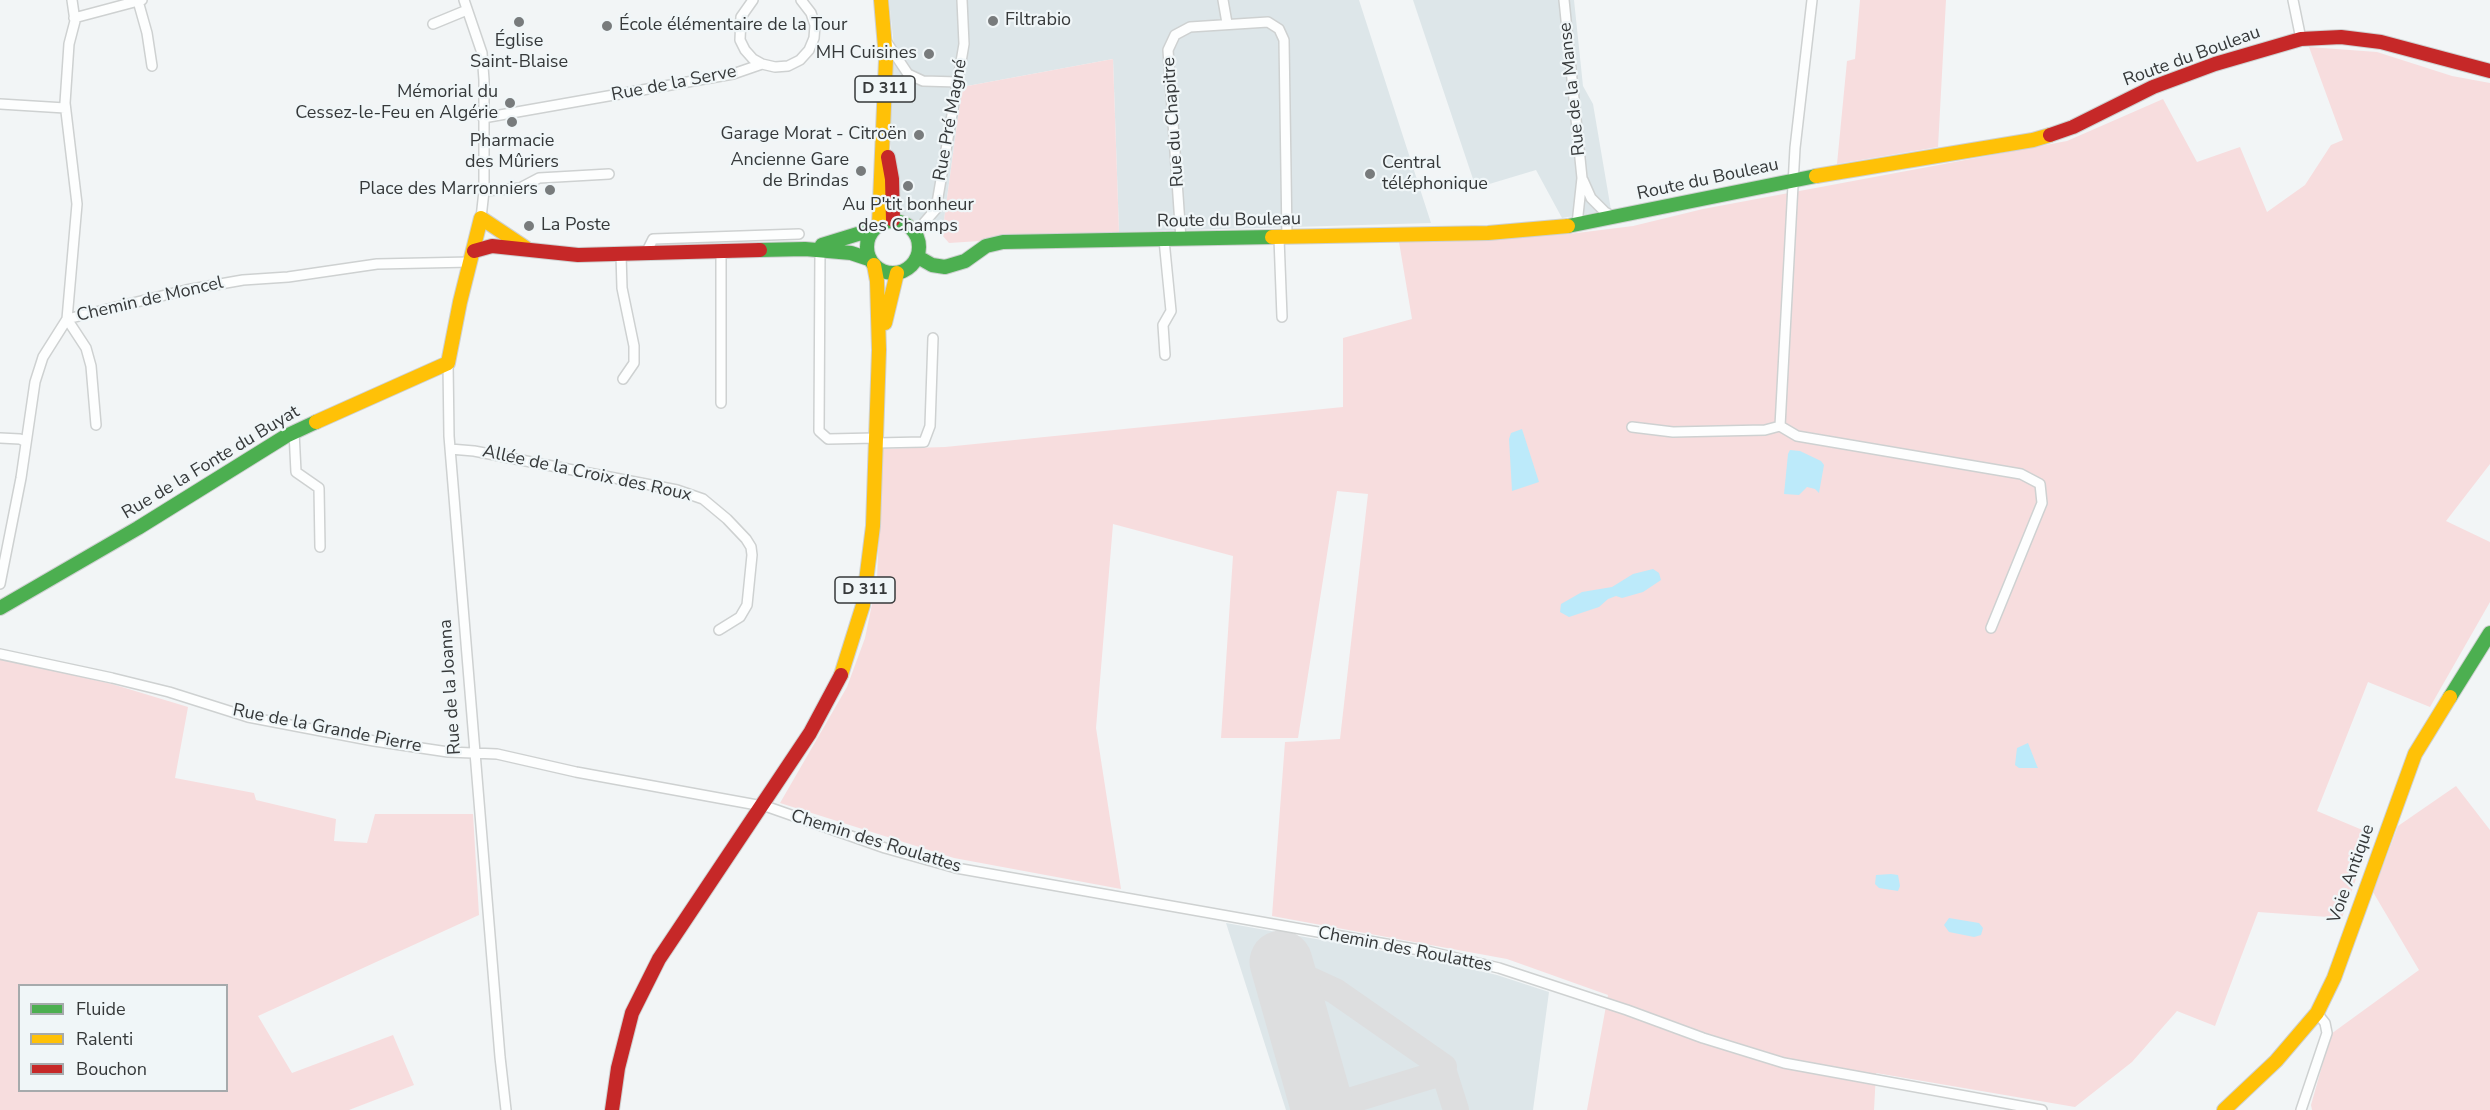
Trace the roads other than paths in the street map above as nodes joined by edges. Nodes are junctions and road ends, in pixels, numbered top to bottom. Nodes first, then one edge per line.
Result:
1 (72, 0) edge
2 (140, 0) edge
3 (464, 0) edge
4 (801, 0) edge
5 (881, 0) edge
6 (962, 0) edge
7 (1223, 0) edge
8 (1564, 0) edge
9 (1812, 0) edge
10 (2293, 0) edge
11 (747, 2) edge
12 (467, 10) junction
13 (74, 18) junction
14 (1227, 23) junction
15 (433, 24) dead end
16 (885, 39) junction
17 (2301, 39) junction
18 (762, 64) junction
19 (152, 66) dead end
20 (2490, 70) edge
21 (957, 82) junction
22 (0, 104) edge
23 (65, 108) junction
24 (483, 118) junction
25 (884, 139) junction
26 (609, 174) dead end
27 (1582, 178) junction
28 (1794, 180) junction
29 (484, 190) junction
30 (1616, 218) junction
31 (893, 220) junction
32 (480, 224) junction
33 (1577, 224) junction
34 (876, 227) junction
35 (916, 232) junction
36 (800, 234) dead end
37 (1283, 238) junction
38 (1181, 239) junction
39 (1164, 240) junction
40 (502, 246) junction
41 (526, 248) junction
42 (805, 249) junction
43 (820, 250) junction
44 (721, 251) junction
45 (646, 253) junction
46 (621, 254) junction
47 (472, 257) junction
48 (918, 257) junction
49 (872, 262) junction
50 (897, 273) junction
51 (1282, 317) dead end
52 (67, 320) junction
53 (933, 338) dead end
54 (879, 350) junction
55 (1165, 355) dead end
56 (448, 363) junction
57 (624, 379) dead end
58 (721, 403) dead end
59 (96, 425) dead end
60 (1780, 426) junction
61 (1632, 427) dead end
62 (294, 432) junction
63 (0, 438) edge
64 (876, 440) junction
65 (26, 442) junction
66 (450, 449) junction
67 (320, 548) dead end
68 (0, 584) edge
69 (0, 608) edge
70 (1991, 628) dead end
71 (719, 630) dead end
72 (2490, 633) edge
73 (0, 654) edge
74 (474, 753) junction
75 (763, 806) junction
76 (2317, 1013) junction
77 (506, 1110) edge
78 (612, 1110) edge
79 (2042, 1110) edge
80 (2224, 1110) edge
81 (2301, 1110) edge

1 - 13 street
2 - 13 street
2 - 19 street
3 - 12 street
4 - 18 street, Rue de la Serve
5 - 16 main road, D 311
6 - 21 street, Rue Pré Magné
7 - 14 street
8 - 27 street, Rue de la Manse
9 - 28 street
10 - 17 street
11 - 18 street, Rue de la Serve
12 - 15 street
12 - 24 street
13 - 23 street
14 - 37 street, Rue du Chapitre
14 - 38 street, Rue du Chapitre
16 - 21 street
16 - 25 main road, D 311
17 - 20 main road, Route du Bouleau
17 - 28 main road, Route du Bouleau
18 - 24 street, Rue de la Serve
21 - 35 street, Rue Pré Magné
22 - 23 street
23 - 52 street
24 - 29 street
25 - 31 main road, D 311
25 - 34 main road, D 311
26 - 29 street
27 - 30 street
27 - 33 street
28 - 30 main road, Route du Bouleau
28 - 60 street
29 - 32 street
30 - 33 main road, Route du Bouleau
31 - 34 main road
31 - 35 main road
32 - 40 main road
32 - 41 main road
32 - 47 main road, Rue de la Joanna
33 - 37 main road, Route du Bouleau
34 - 42 main road
34 - 49 main road
35 - 48 main road
36 - 45 street
37 - 38 main road, Route du Bouleau
37 - 51 street, Rue du Chapitre
38 - 39 main road, Route du Bouleau
39 - 48 main road, Route du Bouleau
39 - 55 street
40 - 41 main road
40 - 47 main road
41 - 46 main road
42 - 43 main road
42 - 44 main road
43 - 49 main road
43 - 64 street
44 - 45 main road
44 - 58 street
45 - 46 main road
46 - 57 street
47 - 52 street, Chemin de Moncel
47 - 56 main road, Rue de la Joanna
48 - 50 main road
49 - 50 main road
49 - 54 main road, D 311
50 - 54 main road, D 311
52 - 59 street
52 - 65 street, Chemin de Moncel
53 - 64 street
54 - 64 main road, D 311
56 - 62 main road, Rue de la Fonte du Buyat
56 - 66 street, Rue de la Joanna
60 - 61 street
60 - 70 street
62 - 67 street
62 - 69 main road, Rue de la Fonte du Buyat
63 - 65 street
64 - 75 main road, D 311
65 - 68 street, Chemin de Moncel
66 - 71 street, Allée de la Croix des Roux
66 - 74 street, Rue de la Joanna
72 - 76 main road, Voie Antique
73 - 74 street, Rue de la Grande Pierre
74 - 75 street, Rue de la Grande Pierre
74 - 77 street, Rue de la Joanna
75 - 78 main road, D 311
75 - 79 street, Chemin des Roulattes
76 - 80 main road, Voie Antique
76 - 81 street

